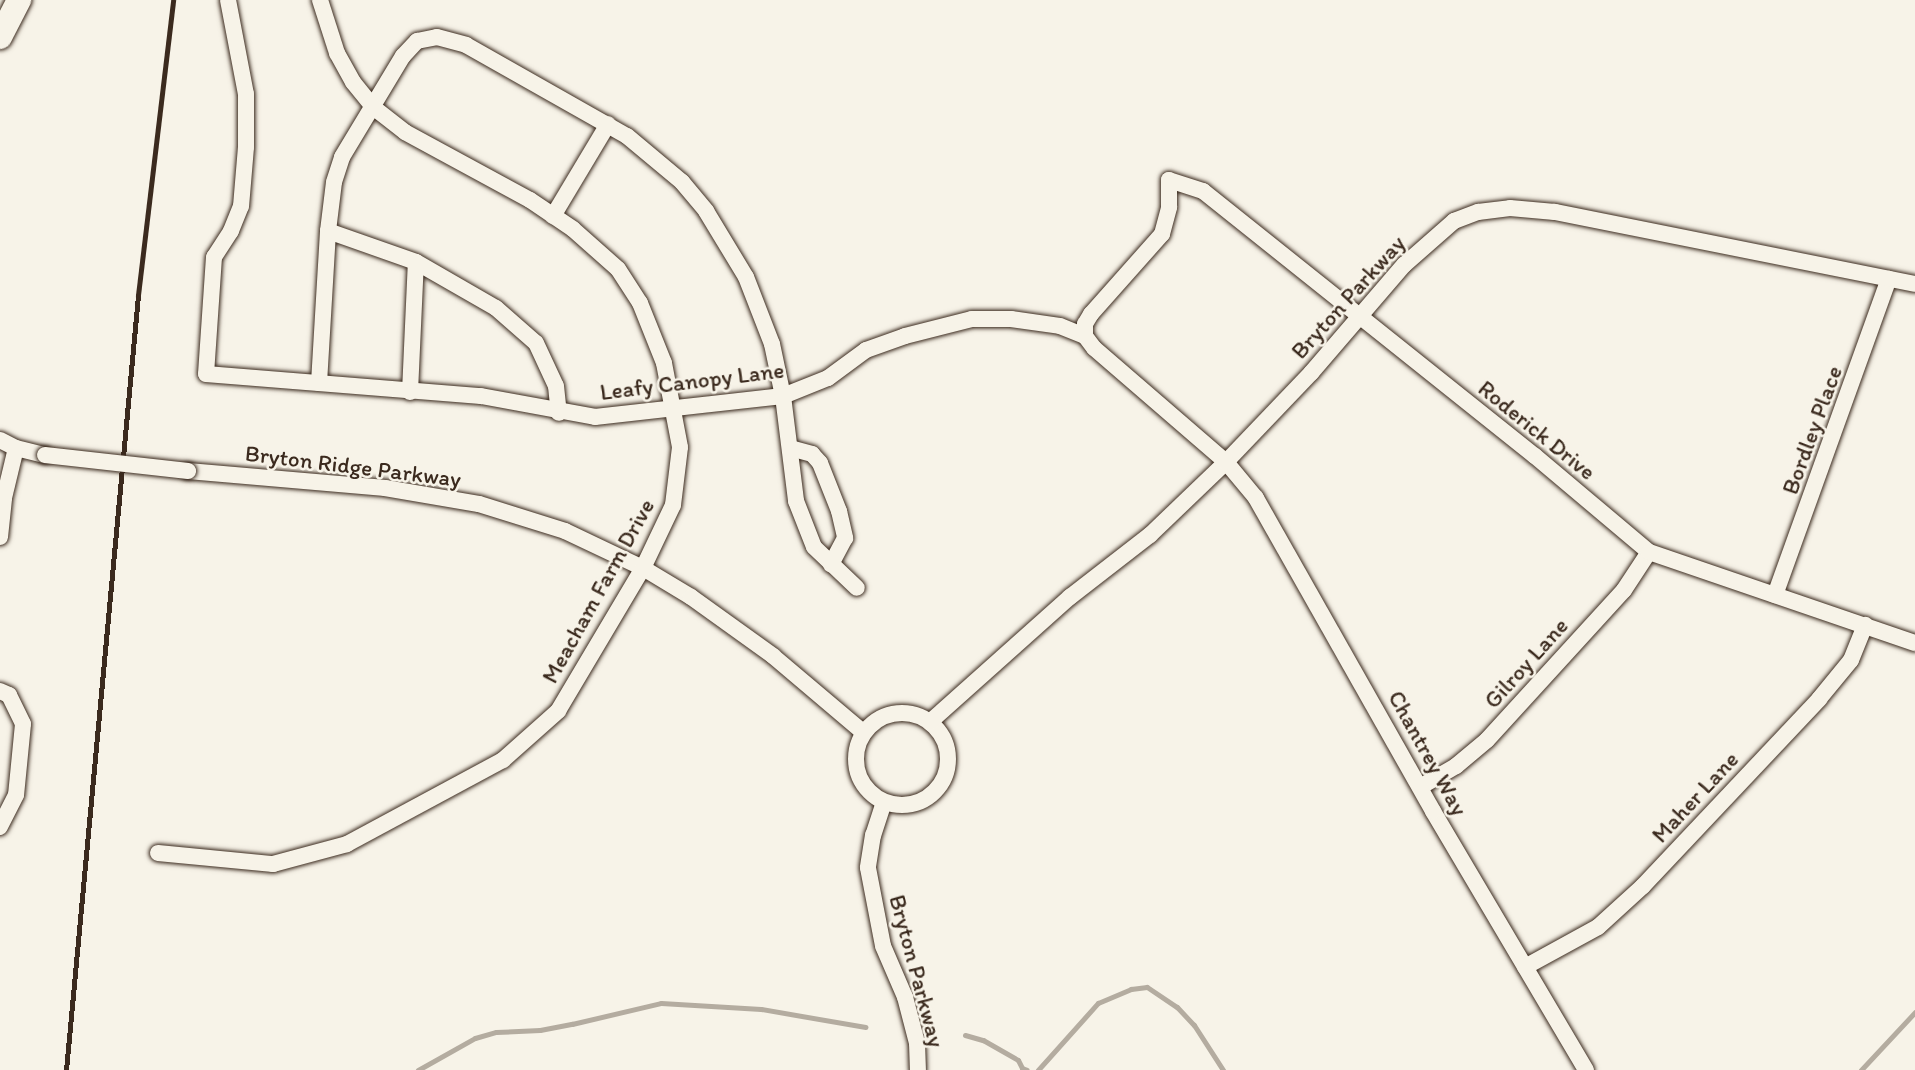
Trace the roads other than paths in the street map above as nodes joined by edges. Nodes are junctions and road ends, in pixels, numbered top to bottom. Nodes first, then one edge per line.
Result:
1 (19, 0) edge
2 (228, 0) edge
3 (320, 0) edge
4 (0, 37) edge
5 (374, 108) junction
6 (608, 124) junction
7 (553, 216) junction
8 (328, 231) junction
9 (416, 262) junction
10 (1889, 279) junction
11 (1915, 284) edge
12 (1361, 316) junction
13 (1085, 336) junction
14 (319, 383) junction
15 (410, 393) junction
16 (783, 396) junction
17 (674, 410) junction
18 (559, 412) junction
19 (0, 440) edge
20 (16, 448) junction
21 (790, 448) junction
22 (1226, 462) junction
23 (0, 537) edge
24 (1649, 552) junction
25 (831, 565) junction
26 (643, 568) junction
27 (857, 588) dead end
28 (1775, 595) junction
29 (1865, 625) junction
30 (1915, 643) edge
31 (0, 691) edge
32 (930, 722) junction
33 (864, 733) junction
34 (1420, 787) junction
35 (884, 802) junction
36 (0, 827) edge
37 (158, 853) dead end
38 (1525, 967) junction
39 (918, 1070) edge
40 (1586, 1070) edge

1 - 4 main road
2 - 14 street, Leafy Canopy Lane
3 - 5 street, Meacham Farm Drive
5 - 6 street
5 - 7 street, Meacham Farm Drive
5 - 8 street
6 - 7 street
6 - 16 street
7 - 17 street, Meacham Farm Drive
8 - 9 street
8 - 14 street
9 - 15 street
9 - 18 street
10 - 11 street, Bryton Parkway
10 - 12 street, Bryton Parkway
10 - 28 street, Bordley Place
12 - 13 street, Roderick Drive
12 - 22 street, Bryton Parkway
12 - 24 street, Roderick Drive
13 - 16 street, Leafy Canopy Lane
13 - 22 street, Chantrey Way
14 - 15 street, Leafy Canopy Lane
15 - 18 street, Leafy Canopy Lane
16 - 17 street, Leafy Canopy Lane
16 - 21 street
17 - 18 street, Leafy Canopy Lane
17 - 26 street, Meacham Farm Drive
19 - 20 street, Bryton Ridge Parkway
20 - 23 street
20 - 26 street, Bryton Ridge Parkway, bridge
21 - 25 street
21 - 25 street
22 - 32 street, Bryton Parkway
22 - 34 street, Chantrey Way
24 - 28 street, Roderick Drive
24 - 34 street, Gilroy Lane
25 - 27 street
26 - 33 street, Bryton Ridge Parkway
26 - 37 street, Meacham Farm Drive
28 - 29 street, Roderick Drive
29 - 30 street, Roderick Drive
29 - 38 street, Maher Lane
31 - 36 street
32 - 33 street
32 - 35 street
33 - 35 street
34 - 38 street, Chantrey Way
35 - 39 street, Bryton Parkway
38 - 40 street, Chantrey Way

